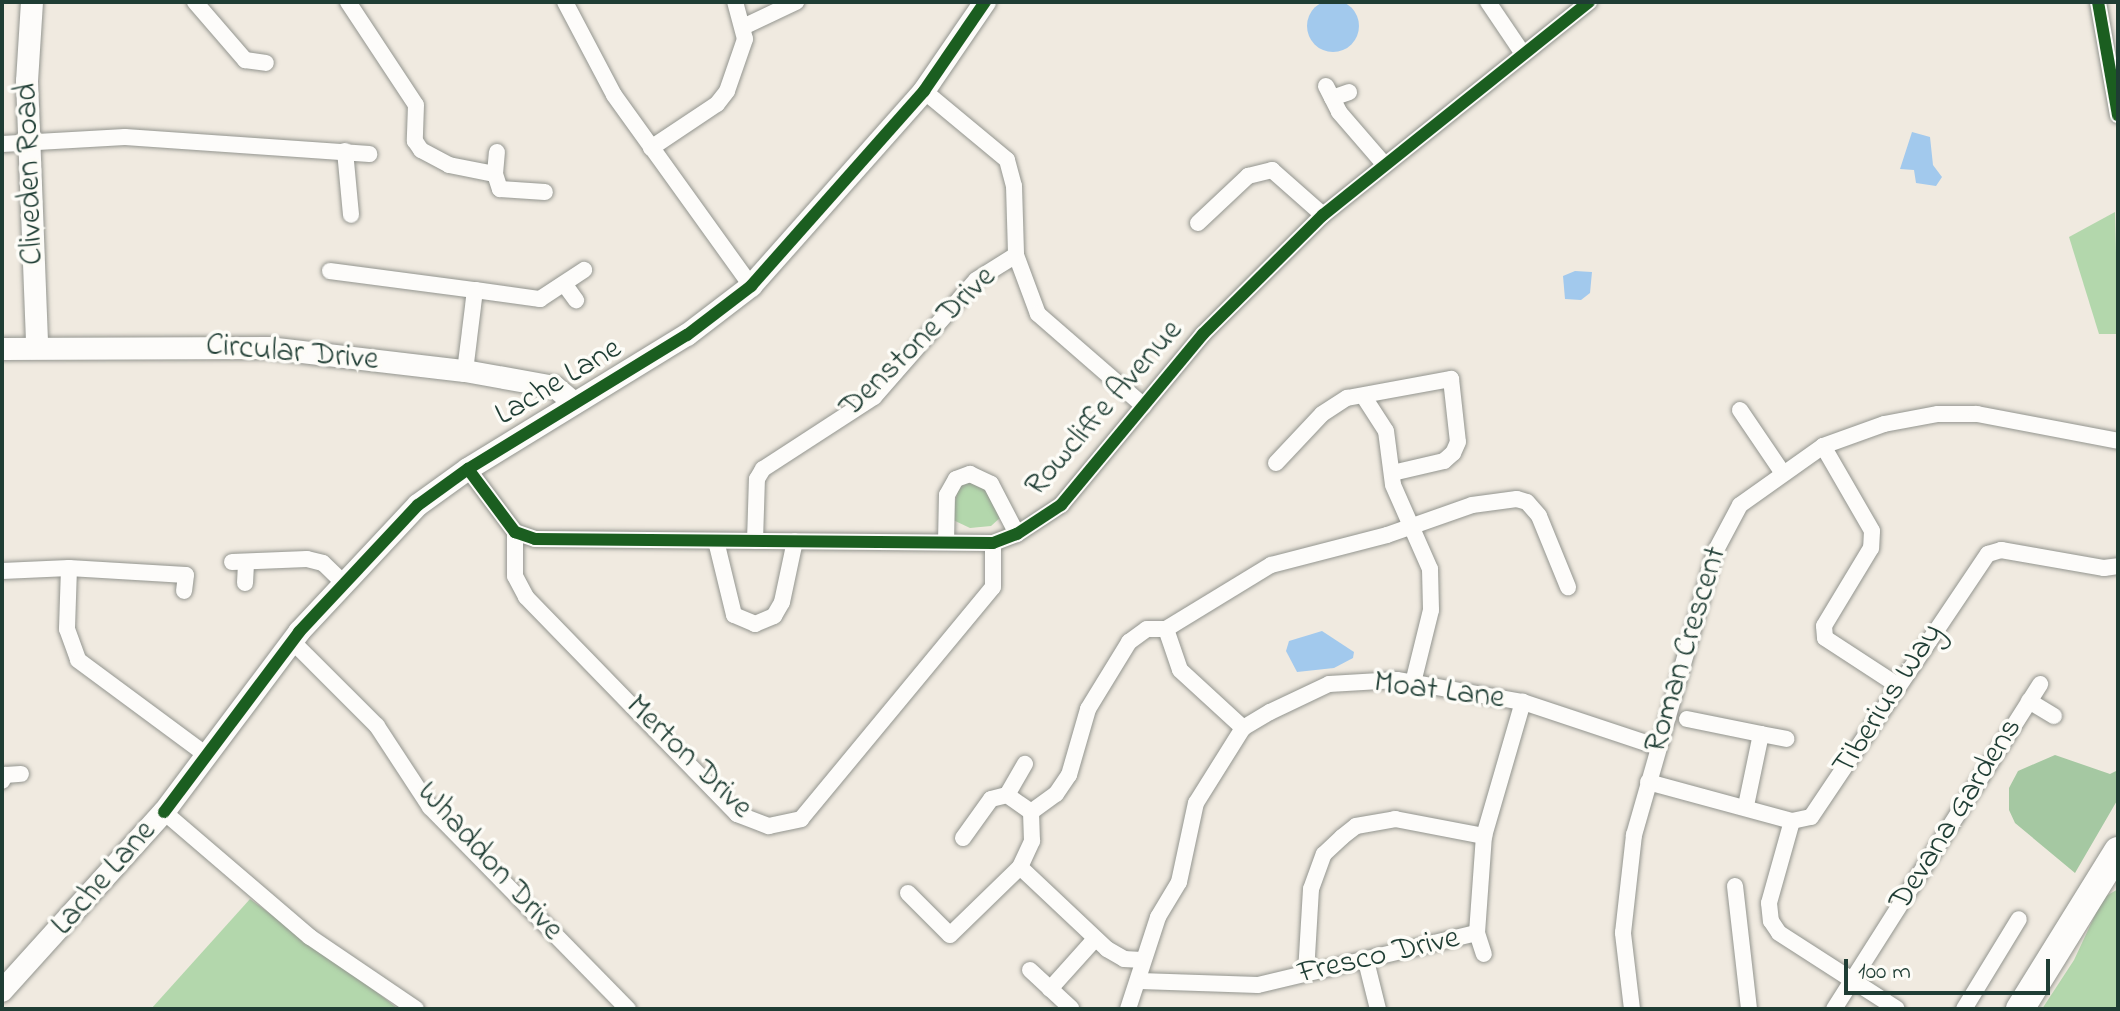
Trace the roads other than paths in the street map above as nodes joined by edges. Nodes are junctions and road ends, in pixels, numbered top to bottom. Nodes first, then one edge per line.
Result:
1 (32, 2) edge
2 (195, 2) edge
3 (348, 2) edge
4 (565, 2) edge
5 (735, 2) edge
6 (796, 2) edge
7 (985, 2) edge
8 (1488, 2) edge
9 (1589, 2) edge
10 (2098, 2) edge
11 (743, 27) junction
12 (1521, 51) junction
13 (259, 67) dead end
14 (924, 91) junction
15 (1349, 92) dead end
16 (2118, 115) edge
17 (29, 143) junction
18 (2, 144) edge
19 (651, 148) junction
20 (345, 151) junction
21 (497, 152) dead end
22 (369, 154) dead end
23 (1384, 164) junction
24 (495, 174) junction
25 (545, 192) dead end
26 (351, 215) dead end
27 (1323, 215) junction
28 (1198, 223) dead end
29 (1016, 255) junction
30 (584, 270) dead end
31 (330, 271) dead end
32 (565, 285) junction
33 (751, 286) junction
34 (475, 290) junction
35 (576, 300) dead end
36 (37, 346) junction
37 (2, 349) edge
38 (465, 371) junction
39 (1364, 397) junction
40 (574, 403) junction
41 (1144, 406) junction
42 (1740, 410) dead end
43 (2118, 441) edge
44 (1823, 446) junction
45 (1276, 463) dead end
46 (468, 469) junction
47 (1782, 472) junction
48 (1392, 473) junction
49 (1411, 526) junction
50 (515, 532) junction
51 (1017, 534) junction
52 (716, 541) junction
53 (755, 541) junction
54 (795, 541) junction
55 (946, 542) junction
56 (993, 543) junction
57 (2118, 566) edge
58 (69, 568) junction
59 (2, 571) edge
60 (245, 583) dead end
61 (344, 583) junction
62 (1568, 587) dead end
63 (184, 591) dead end
64 (1166, 629) junction
65 (292, 641) junction
66 (1413, 683) junction
67 (2040, 684) dead end
68 (1897, 685) junction
69 (2029, 701) junction
70 (1523, 702) junction
71 (2054, 716) dead end
72 (1687, 719) dead end
73 (1243, 728) junction
74 (1761, 734) junction
75 (1787, 739) dead end
76 (1658, 747) junction
77 (205, 754) junction
78 (1025, 764) dead end
79 (1648, 782) junction
80 (1007, 795) junction
81 (1746, 806) junction
82 (164, 812) junction
83 (1031, 812) junction
84 (1792, 821) junction
85 (1484, 836) junction
86 (963, 838) dead end
87 (2118, 851) edge
88 (1020, 867) junction
89 (1735, 886) dead end
90 (908, 893) dead end
91 (2019, 919) dead end
92 (1477, 933) junction
93 (1095, 939) junction
94 (1484, 954) dead end
95 (1142, 960) junction
96 (1366, 961) junction
97 (1030, 970) dead end
98 (1306, 973) junction
99 (1140, 981) junction
100 (1853, 981) junction
101 (1050, 989) junction
102 (2, 991) edge
103 (1071, 1008) edge
104 (416, 1009) edge
105 (628, 1009) edge
106 (1128, 1009) edge
107 (1378, 1009) edge
108 (1632, 1009) edge
109 (1749, 1009) edge
110 (1834, 1009) edge
111 (1897, 1009) edge
112 (1964, 1009) edge
113 (2020, 1009) edge

1 - 17 street, Cliveden Road
2 - 13 street
3 - 24 street
4 - 19 street
5 - 11 street
6 - 11 street
7 - 14 street, Lache Lane
8 - 12 street
9 - 12 street, Rowcliffe Avenue
10 - 16 street
11 - 19 street
12 - 23 street, Rowcliffe Avenue
14 - 29 street
14 - 33 street, Lache Lane
15 - 23 street
17 - 18 street
17 - 20 street
17 - 36 street, Cliveden Road
19 - 33 street
20 - 22 street
20 - 26 street
21 - 24 street
23 - 27 street, Rowcliffe Avenue
24 - 25 street
27 - 28 street
27 - 41 street, Rowcliffe Avenue
29 - 41 street
29 - 53 street, Denstone Drive
30 - 32 street
31 - 34 street
32 - 34 street
32 - 35 street
33 - 40 street, Lache Lane
34 - 38 street
36 - 37 street, Circular Drive
36 - 38 street, Circular Drive
38 - 40 street, Circular Drive
39 - 45 street
39 - 48 street
39 - 48 street
40 - 46 street, Lache Lane
41 - 51 street, Rowcliffe Avenue
42 - 47 street
43 - 44 street, Roman Crescent
44 - 47 street, Roman Crescent
44 - 68 street
46 - 50 street
46 - 61 street, Lache Lane
47 - 76 street, Roman Crescent
48 - 49 street
49 - 62 street
49 - 64 street
49 - 66 street
50 - 52 street, Rowcliffe Avenue
50 - 56 street, Merton Drive
51 - 55 street, Rowcliffe Avenue
51 - 56 street, Rowcliffe Avenue
52 - 53 street, Rowcliffe Avenue
52 - 54 street
53 - 54 street, Rowcliffe Avenue
54 - 55 street, Rowcliffe Avenue
55 - 56 street, Rowcliffe Avenue
57 - 68 street, Tiberius Way
58 - 59 street
58 - 63 street
58 - 77 street
60 - 61 street
61 - 65 street, Lache Lane
64 - 73 street
64 - 83 street
65 - 77 street, Lache Lane
65 - 105 street, Whaddon Drive
66 - 70 street, Moat Lane
66 - 73 street, Moat Lane
67 - 69 street, Devana Gardens
68 - 84 street, Tiberius Way
69 - 71 street
69 - 100 street, Devana Gardens
70 - 76 street, Moat Lane
70 - 85 street, Fresco Drive
72 - 74 street
73 - 95 street
74 - 75 street
74 - 81 street
76 - 79 street, Roman Crescent
77 - 82 street, Lache Lane
78 - 80 street
79 - 81 street
79 - 108 street, Roman Crescent
80 - 83 street
80 - 86 street
81 - 84 street
82 - 102 street, Lache Lane
82 - 104 street
83 - 88 street
84 - 100 street
85 - 92 street, Fresco Drive
85 - 98 street
87 - 113 highway
88 - 90 street
88 - 93 street
89 - 109 street
91 - 112 street
92 - 94 street
92 - 96 street, Fresco Drive
93 - 95 street
93 - 101 street
95 - 99 street
96 - 98 street, Fresco Drive
96 - 107 street
97 - 101 street
98 - 99 street, Fresco Drive
99 - 106 street
100 - 110 street, Devana Gardens
100 - 111 street
101 - 103 street

